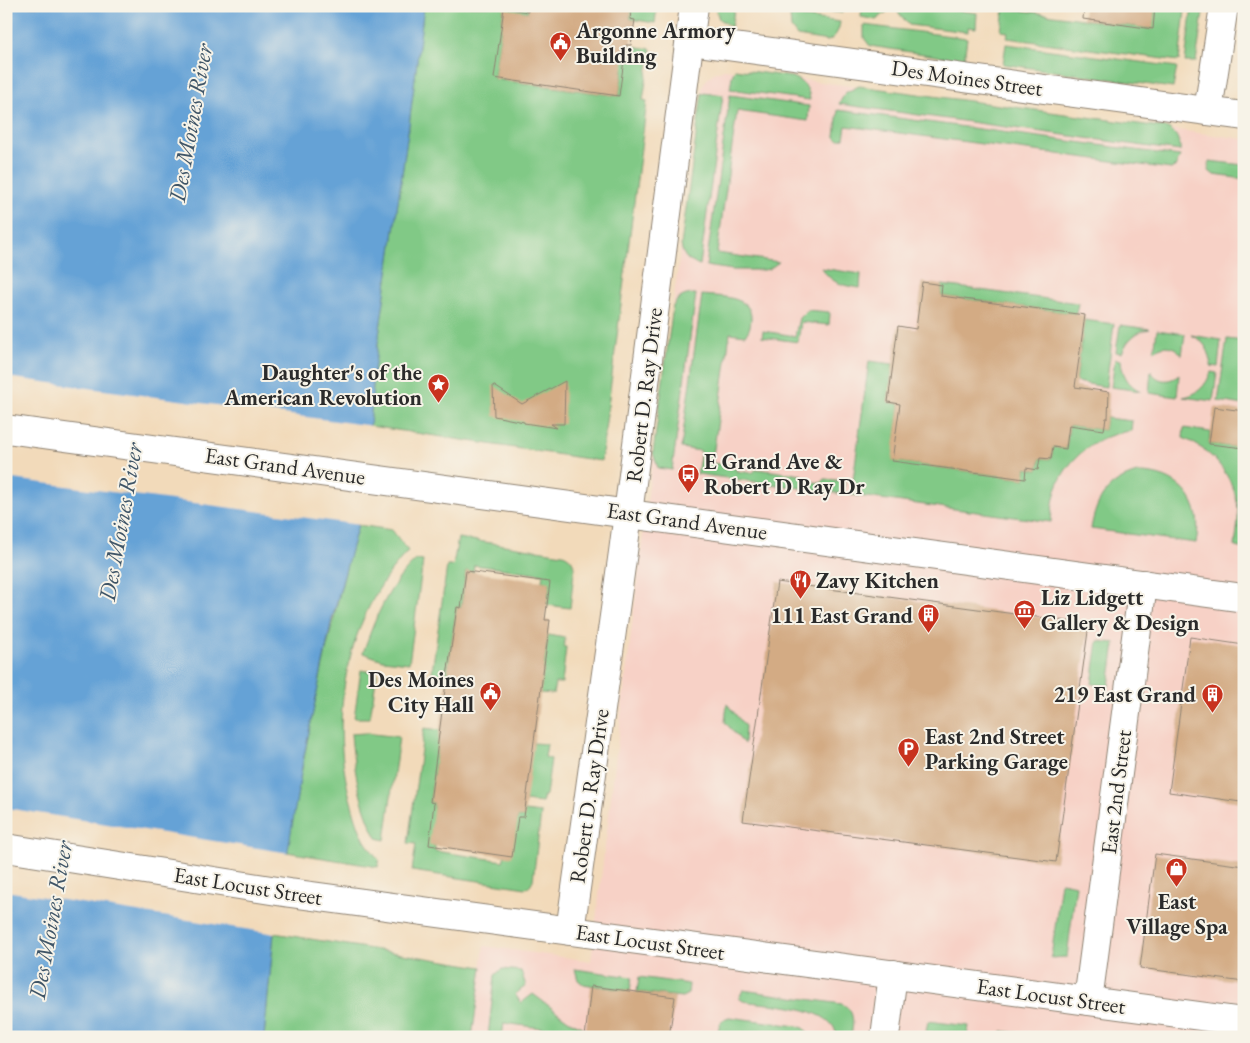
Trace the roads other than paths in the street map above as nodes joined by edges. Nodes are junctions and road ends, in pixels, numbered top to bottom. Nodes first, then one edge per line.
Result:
1 (694, 6) edge
2 (1224, 6) edge
3 (690, 40) junction
4 (1208, 111) junction
5 (1244, 116) edge
6 (6, 429) edge
7 (628, 513) junction
8 (1143, 584) junction
9 (1244, 598) edge
10 (6, 848) edge
11 (570, 931) junction
12 (893, 974) junction
13 (1088, 1001) junction
14 (1244, 1022) edge
15 (885, 1037) edge

1 - 3 main road, Robert D. Ray Drive
2 - 4 main road
3 - 4 main road, Des Moines Street
3 - 7 main road, Robert D. Ray Drive
4 - 5 main road, Des Moines Street
6 - 7 main road, East Grand Avenue
7 - 8 main road, East Grand Avenue
7 - 11 main road, Robert D. Ray Drive
8 - 9 main road, East Grand Avenue
8 - 13 main road, East 2nd Street
10 - 11 main road, East Locust Street
11 - 12 main road, East Locust Street
12 - 13 main road, East Locust Street
12 - 15 main road
13 - 14 main road, East Locust Street

